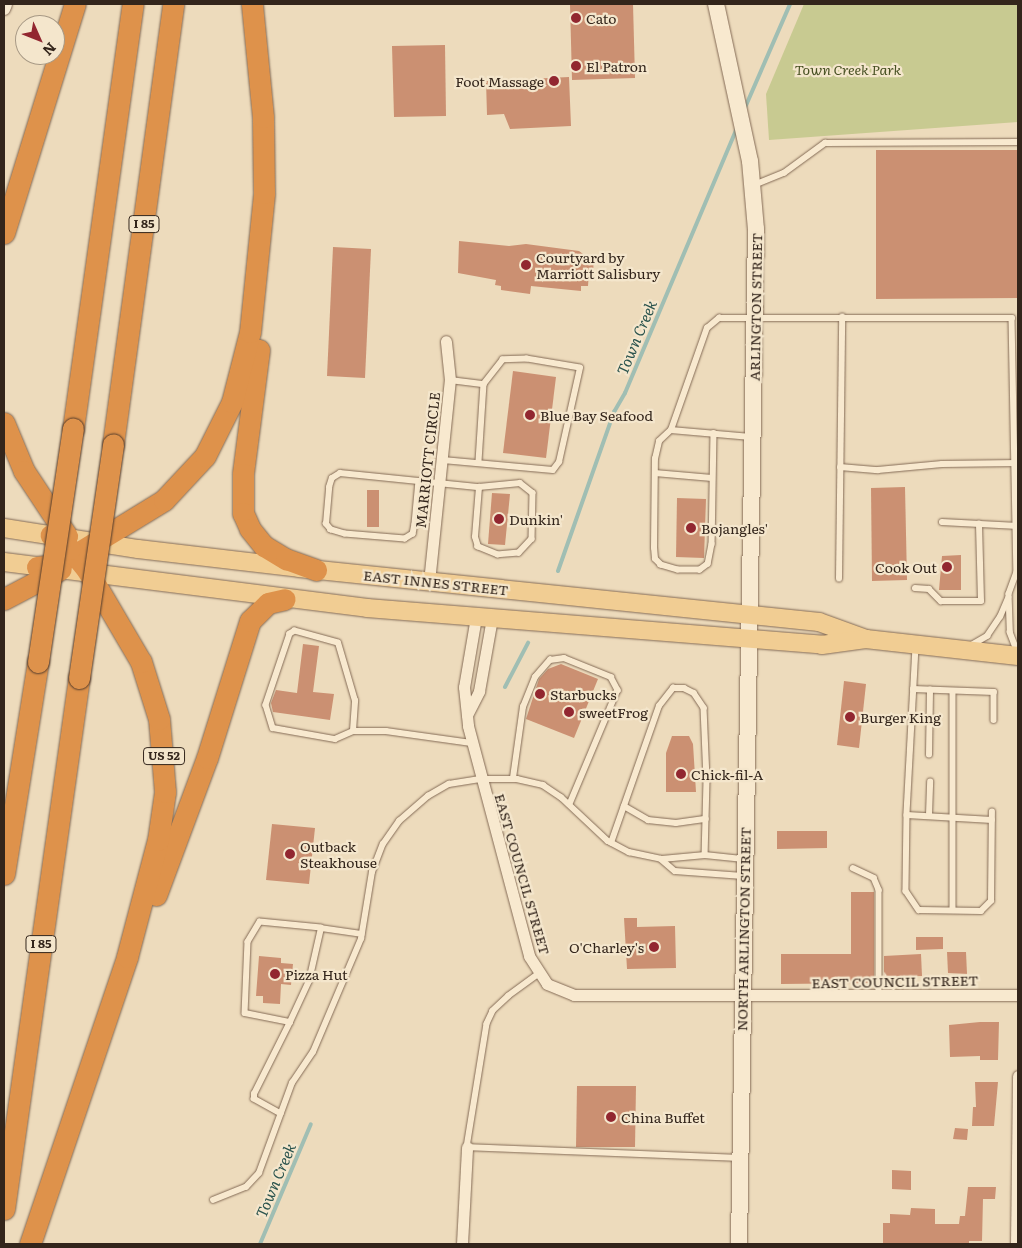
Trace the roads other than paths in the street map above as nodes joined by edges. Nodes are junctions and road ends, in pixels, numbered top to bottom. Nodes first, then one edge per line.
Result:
1 (6, 4) edge
2 (75, 4) edge
3 (133, 4) edge
4 (173, 4) edge
5 (252, 4) edge
6 (716, 8) edge
7 (4, 9) edge
8 (50, 82) junction
9 (1018, 142) edge
10 (754, 185) junction
11 (264, 193) junction
12 (4, 202) edge
13 (4, 233) edge
14 (755, 316) junction
15 (842, 317) junction
16 (1015, 318) edge
17 (446, 341) dead end
18 (450, 380) junction
19 (484, 384) junction
20 (4, 423) edge
21 (671, 430) junction
22 (714, 434) junction
23 (753, 437) junction
24 (443, 460) junction
25 (479, 461) junction
26 (1017, 463) edge
27 (840, 467) junction
28 (655, 473) junction
29 (712, 478) junction
30 (419, 481) junction
31 (440, 484) junction
32 (479, 487) junction
33 (942, 522) dead end
34 (979, 524) junction
35 (1017, 526) edge
36 (4, 528) edge
37 (83, 551) junction
38 (4, 562) edge
39 (37, 567) junction
40 (316, 570) junction
41 (59, 571) junction
42 (1018, 573) edge
43 (112, 578) joint
44 (839, 579) dead end
45 (429, 582) junction
46 (915, 588) dead end
47 (1009, 594) junction
48 (4, 599) edge
49 (285, 599) junction
50 (751, 614) junction
51 (484, 617) junction
52 (750, 637) junction
53 (866, 639) junction
54 (917, 645) junction
55 (962, 650) junction
56 (1018, 654) edge
57 (913, 689) junction
58 (930, 690) junction
59 (953, 692) junction
60 (994, 720) dead end
61 (353, 731) junction
62 (471, 743) junction
63 (929, 755) dead end
64 (480, 778) junction
65 (513, 778) junction
66 (930, 782) dead end
67 (570, 804) junction
68 (624, 806) junction
69 (992, 812) dead end
70 (907, 815) junction
71 (929, 816) junction
72 (953, 816) junction
73 (706, 819) junction
74 (992, 820) junction
75 (611, 843) junction
76 (705, 855) junction
77 (662, 859) junction
78 (744, 859) junction
79 (853, 868) dead end
80 (4, 874) edge
81 (744, 876) junction
82 (953, 910) junction
83 (321, 928) junction
84 (362, 934) junction
85 (539, 974) junction
86 (1018, 995) edge
87 (879, 996) junction
88 (742, 997) junction
89 (112, 1004) junction
90 (290, 1022) junction
91 (1018, 1076) edge
92 (281, 1114) junction
93 (467, 1146) junction
94 (740, 1158) junction
95 (213, 1200) dead end
96 (4, 1209) edge
97 (30, 1244) edge
98 (462, 1244) edge
99 (739, 1244) edge
100 (1016, 1244) edge

1 - 7 street
2 - 8 highway
3 - 80 highway, bridge
4 - 96 highway, I 85, bridge
5 - 11 highway
6 - 10 street, ARLINGTON STREET
8 - 12 highway
8 - 13 highway
9 - 10 lane
10 - 14 street, ARLINGTON STREET
11 - 37 highway
11 - 40 highway
14 - 15 lane
14 - 21 lane
14 - 23 street, ARLINGTON STREET
15 - 16 lane
15 - 27 lane
16 - 26 lane
17 - 18 street, MARRIOTT CIRCLE
18 - 19 lane
18 - 24 street, MARRIOTT CIRCLE
19 - 25 lane
19 - 25 lane
20 - 37 highway
21 - 22 lane
21 - 28 lane
22 - 23 lane
22 - 29 lane
23 - 50 street, ARLINGTON STREET
24 - 25 lane
24 - 31 street, MARRIOTT CIRCLE
26 - 27 lane
26 - 35 lane
27 - 44 lane
28 - 29 lane
28 - 29 lane
30 - 30 lane
30 - 31 lane
31 - 32 lane
31 - 45 street, MARRIOTT CIRCLE
32 - 32 lane
33 - 34 lane
34 - 35 lane
34 - 46 lane
35 - 42 lane
36 - 37 main road, EAST INNES STREET
37 - 39 highway
37 - 40 main road, EAST INNES STREET
37 - 41 highway
37 - 43 highway
37 - 89 highway, US 52
38 - 39 main road
39 - 41 main road
40 - 45 main road, EAST INNES STREET
41 - 48 highway
42 - 47 lane
43 - 49 main road, EAST INNES STREET
45 - 50 main road, EAST INNES STREET
47 - 55 lane
47 - 56 lane
49 - 51 main road, EAST INNES STREET
49 - 89 highway
50 - 52 street, NORTH ARLINGTON STREET
50 - 53 main road, EAST INNES STREET
51 - 52 main road, EAST INNES STREET
51 - 62 street, EAST COUNCIL STREET
52 - 53 main road, EAST INNES STREET
52 - 78 street, NORTH ARLINGTON STREET
53 - 54 main road, EAST INNES STREET
54 - 55 main road, EAST INNES STREET
54 - 57 lane
55 - 56 main road, EAST INNES STREET
57 - 58 lane
57 - 70 lane
58 - 59 lane
58 - 63 lane
59 - 60 lane
59 - 72 lane
61 - 61 lane
61 - 62 lane
62 - 64 street, EAST COUNCIL STREET
64 - 65 lane
64 - 84 lane
64 - 85 street, EAST COUNCIL STREET
65 - 67 lane
65 - 67 lane
66 - 71 lane
67 - 75 lane
68 - 73 lane
68 - 73 lane
68 - 75 lane
69 - 74 lane
70 - 71 lane
70 - 82 lane
71 - 72 lane
72 - 74 lane
72 - 82 lane
73 - 76 lane
74 - 82 lane
75 - 77 lane
76 - 77 lane
76 - 78 lane
77 - 81 lane
78 - 81 street, NORTH ARLINGTON STREET
79 - 87 lane
81 - 88 street, NORTH ARLINGTON STREET
83 - 84 lane
83 - 90 lane
83 - 90 lane
84 - 92 lane
85 - 88 street, EAST COUNCIL STREET
85 - 93 lane
86 - 87 street, EAST COUNCIL STREET
87 - 88 street, EAST COUNCIL STREET
88 - 94 street, NORTH ARLINGTON STREET
89 - 97 highway, US 52
90 - 92 lane
91 - 100 street
92 - 95 lane
93 - 94 lane
93 - 98 street
94 - 99 street, NORTH ARLINGTON STREET

